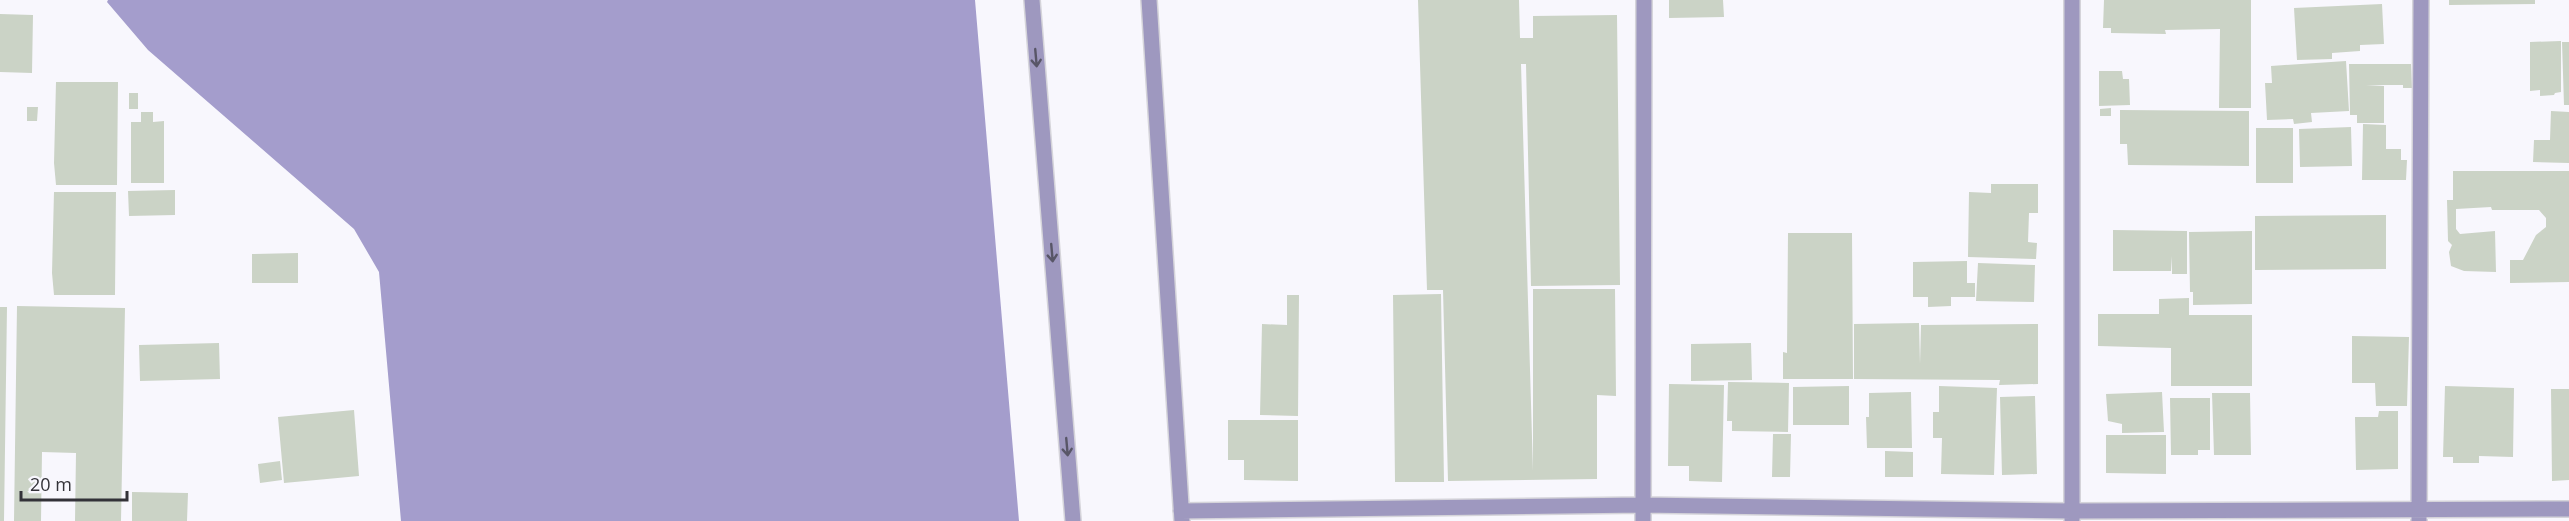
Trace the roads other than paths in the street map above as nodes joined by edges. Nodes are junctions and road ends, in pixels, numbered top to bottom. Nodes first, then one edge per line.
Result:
1 (1032, 0) edge
2 (1149, 0) edge
3 (1644, 0) edge
4 (2072, 0) edge
5 (2421, 0) edge
6 (1642, 505) junction
7 (2569, 508) edge
8 (2419, 515) edge
9 (1181, 516) edge
10 (2072, 516) edge
11 (1073, 521) edge
12 (1643, 521) edge

1 -> 11 street
2 - 9 street
3 - 6 street
4 - 10 street
5 - 8 street
6 - 9 street
6 - 10 street
6 - 12 street
7 - 8 street
8 - 10 street

